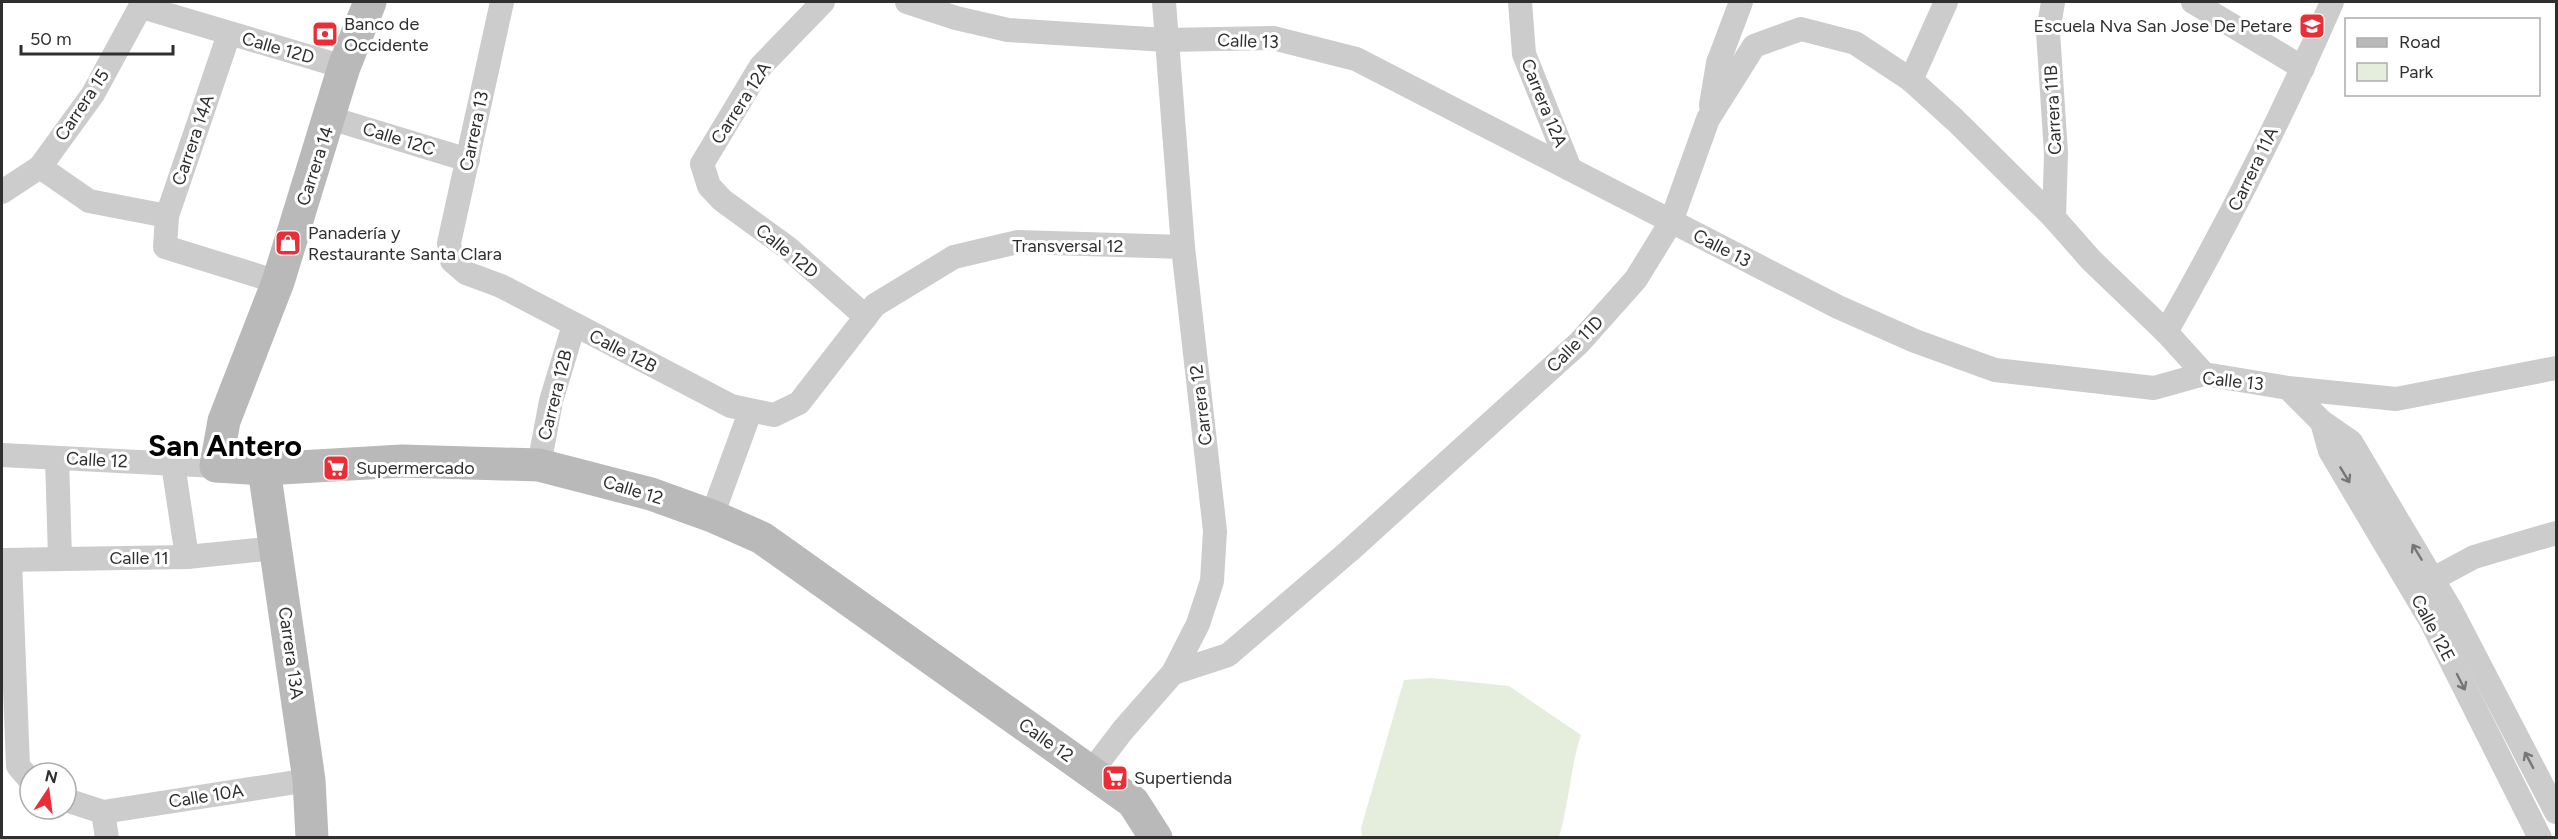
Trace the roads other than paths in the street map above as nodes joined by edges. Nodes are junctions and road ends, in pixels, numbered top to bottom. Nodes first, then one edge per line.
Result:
1 (370, 2) edge
2 (502, 2) edge
3 (823, 2) edge
4 (907, 2) edge
5 (1164, 2) edge
6 (1520, 2) edge
7 (1741, 2) edge
8 (1946, 2) edge
9 (2053, 2) edge
10 (2193, 2) edge
11 (2332, 2) edge
12 (143, 4) edge
13 (229, 34) junction
14 (1166, 40) junction
15 (344, 68) junction
16 (2303, 68) junction
17 (1911, 80) junction
18 (330, 118) junction
19 (1708, 119) junction
20 (468, 160) junction
21 (40, 167) junction
22 (1570, 169) junction
23 (709, 186) joint
24 (2, 192) edge
25 (167, 216) junction
26 (2054, 218) junction
27 (1671, 222) junction
28 (1183, 247) junction
29 (452, 261) joint
30 (278, 282) junction
31 (866, 317) junction
32 (574, 326) junction
33 (2166, 332) junction
34 (2556, 368) edge
35 (2204, 374) junction
36 (2288, 388) junction
37 (750, 412) junction
38 (2322, 422) junction
39 (2, 455) edge
40 (57, 458) junction
41 (173, 464) junction
42 (539, 465) junction
43 (216, 466) junction
44 (264, 469) junction
45 (712, 516) junction
46 (2556, 533) edge
47 (276, 548) junction
48 (187, 557) junction
49 (60, 558) junction
50 (6, 560) edge
51 (2433, 579) junction
52 (1173, 673) junction
53 (18, 766) edge
54 (1091, 772) junction
55 (309, 780) junction
56 (78, 804) edge
57 (104, 812) junction
58 (2556, 812) edge
59 (108, 837) edge
60 (312, 837) edge
61 (1156, 837) edge
62 (2540, 837) edge

1 - 15 street, Carrera 14
2 - 20 street, Carrera 13
3 - 23 street, Carrera 12A
4 - 14 street, Calle 13
5 - 14 street, Carrera 12
6 - 22 street, Carrera 12A
7 - 19 street
8 - 17 street
9 - 26 street, Carrera 11B
10 - 16 street
11 - 16 street, Carrera 11A
12 - 13 street, Calle 12D
12 - 21 street, Carrera 15
13 - 15 street, Calle 12D
13 - 25 street, Carrera 14A
14 - 22 street, Calle 13
14 - 28 street, Carrera 12
15 - 18 street, Carrera 14
16 - 33 street, Carrera 11A
17 - 19 street, Calle 11D
17 - 26 street, Calle 11D
18 - 20 street, Calle 12C
18 - 30 street, Carrera 14
19 - 27 street, Calle 11D
20 - 29 street, Carrera 13
21 - 24 street, Carrera 15
21 - 25 street
22 - 27 street, Calle 13
23 - 31 street, Calle 12D
25 - 30 street, Carrera 14A
26 - 33 street, Calle 11D
27 - 35 street, Calle 13
27 - 52 street, Calle 11D
28 - 31 street, Transversal 12
28 - 52 street, Carrera 12
29 - 32 street, Calle 12B
30 - 43 street, Carrera 14
31 - 37 street, Calle 12B
32 - 37 street, Calle 12B
32 - 42 street, Carrera 12B
33 - 35 street, Calle 11D
34 - 36 street, Calle 13
35 - 36 street, Calle 13
36 - 38 street, Calle 12E
37 - 45 street
51 -> 38 street, Calle 12E
38 -> 62 street, Calle 12E
39 - 40 street, Calle 12
40 - 41 street, Calle 12
40 - 49 street
41 - 43 street, Calle 12
41 - 48 street
42 - 44 street, Calle 12
42 - 45 street, Calle 12
43 - 44 street, Calle 12
44 - 47 street, Carrera 13A
45 - 54 street, Calle 12
46 - 51 street
47 - 48 street, Calle 11
47 - 55 street, Carrera 13A
48 - 49 street, Calle 11
49 - 50 street, Calle 11
50 - 53 street
58 -> 51 street, Calle 12E
52 - 54 street, Carrera 12
54 - 61 street, Calle 12
55 - 57 street, Calle 10A
55 - 60 street, Carrera 13A
56 - 57 street
57 - 59 street

